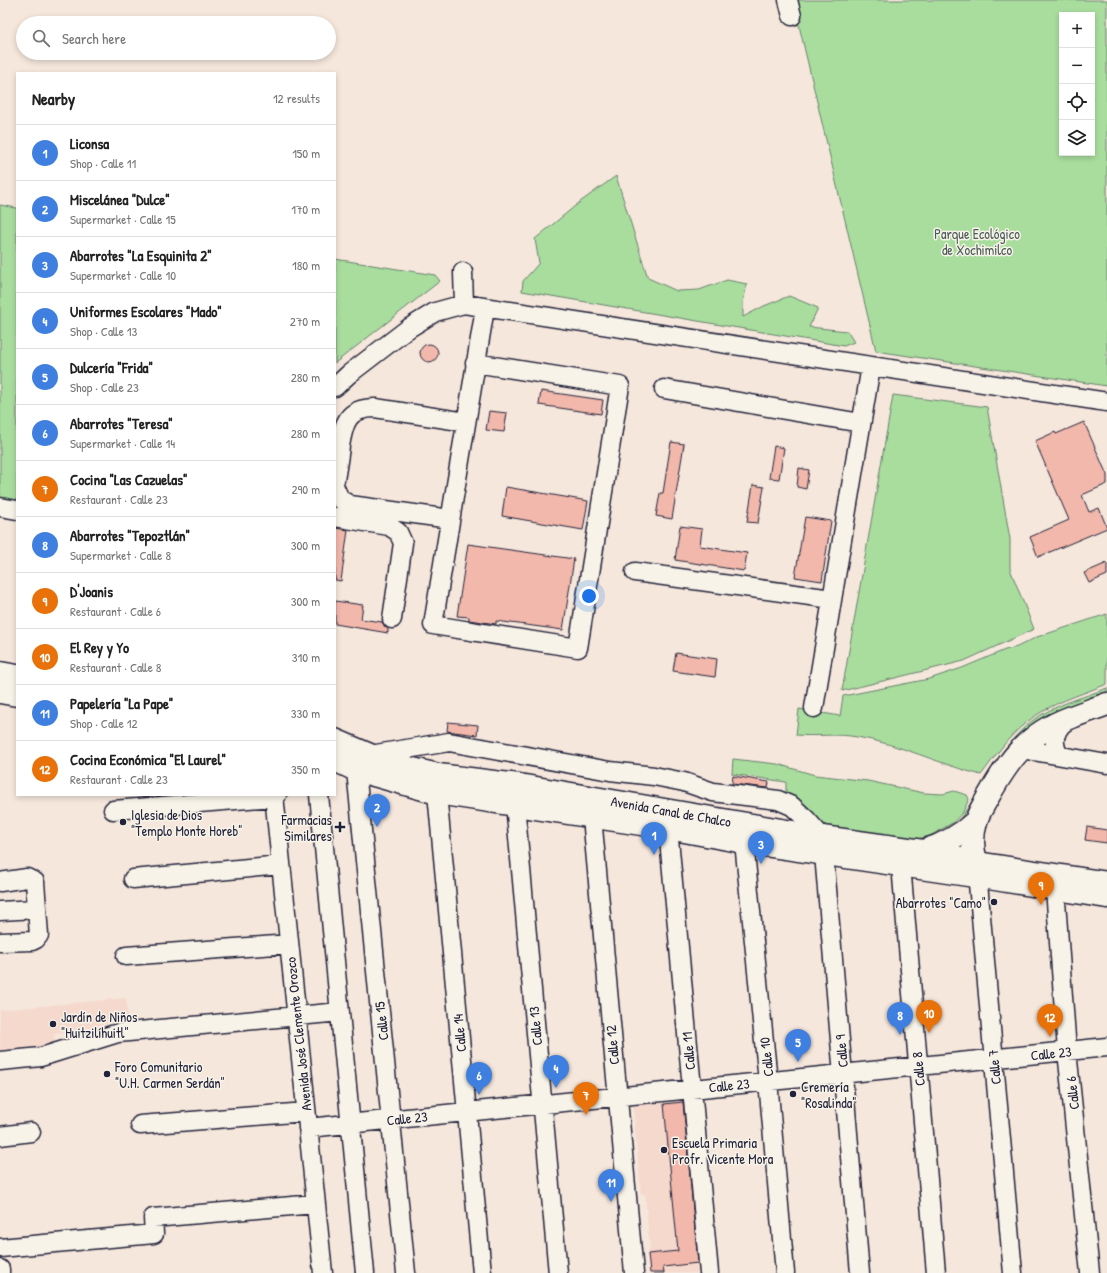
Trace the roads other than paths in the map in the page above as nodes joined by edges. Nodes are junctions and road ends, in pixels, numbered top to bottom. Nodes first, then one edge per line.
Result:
1 (463, 272) dead end
2 (464, 304) junction
3 (485, 308) junction
4 (475, 364) junction
5 (871, 366) junction
6 (336, 385) edge
7 (664, 389) dead end
8 (1107, 402) edge
9 (466, 422) junction
10 (861, 422) junction
11 (336, 474) edge
12 (336, 490) edge
13 (0, 507) edge
14 (16, 510) edge
15 (336, 517) edge
16 (450, 519) junction
17 (635, 572) dead end
18 (832, 599) junction
19 (392, 619) dead end
20 (0, 673) edge
21 (16, 676) edge
22 (0, 692) edge
23 (16, 695) edge
24 (1107, 704) edge
25 (814, 708) dead end
26 (1067, 720) junction
27 (336, 741) edge
28 (1022, 749) junction
29 (1059, 756) junction
30 (336, 760) edge
31 (363, 762) junction
32 (1107, 764) edge
33 (437, 792) junction
34 (275, 796) edge
35 (319, 796) edge
36 (515, 804) junction
37 (113, 810) dead end
38 (978, 816) junction
39 (592, 817) junction
40 (668, 828) junction
41 (744, 842) junction
42 (823, 845) junction
43 (923, 851) junction
44 (901, 865) junction
45 (281, 866) junction
46 (977, 868) junction
47 (133, 879) dead end
48 (1107, 881) edge
49 (0, 882) edge
50 (1055, 888) junction
51 (1107, 897) edge
52 (36, 909) junction
53 (0, 911) edge
54 (0, 942) edge
55 (289, 944) junction
56 (126, 956) dead end
57 (340, 1012) junction
58 (296, 1016) junction
59 (1107, 1047) edge
60 (1067, 1051) junction
61 (993, 1059) junction
62 (0, 1061) edge
63 (918, 1066) junction
64 (843, 1074) junction
65 (768, 1081) junction
66 (692, 1089) junction
67 (617, 1097) junction
68 (542, 1104) junction
69 (466, 1112) junction
70 (307, 1120) junction
71 (391, 1120) junction
72 (351, 1124) junction
73 (140, 1125) dead end
74 (31, 1132) dead end
75 (0, 1136) edge
76 (315, 1204) junction
77 (0, 1248) edge
78 (0, 1269) edge
79 (0, 1273) edge
80 (322, 1273) edge
81 (365, 1273) edge
82 (406, 1273) edge
83 (482, 1273) edge
84 (558, 1273) edge
85 (634, 1273) edge
86 (709, 1273) edge
87 (785, 1273) edge
88 (860, 1273) edge
89 (936, 1273) edge
90 (1013, 1273) edge
91 (1090, 1273) edge

1 - 2 street
2 - 3 street
2 - 6 street
3 - 4 street
3 - 5 street
4 - 9 street
4 - 16 street
5 - 8 street
5 - 10 street
7 - 10 street
9 - 11 street
9 - 16 street
10 - 18 street
12 - 16 street
13 - 14 street
15 - 19 street
17 - 18 street
18 - 25 street
20 - 21 main road
22 - 23 main road
24 - 26 main road
26 - 28 main road
26 - 29 street
27 - 31 main road, Avenida Canal de Chalco
28 - 29 street
28 - 38 main road
29 - 32 street
30 - 31 main road, Avenida Canal de Chalco
31 - 33 main road, Avenida Canal de Chalco
31 - 42 main road, Avenida Canal de Chalco
31 - 42 street
31 - 71 street, Calle 15
33 - 36 main road, Avenida Canal de Chalco
33 - 69 street, Calle 14
34 - 37 street
34 - 45 street, Avenida José Clemente Orozco
35 - 57 street
36 - 39 main road, Avenida Canal de Chalco
36 - 68 street, Calle 13
38 - 43 main road
38 - 46 main road
39 - 40 main road, Avenida Canal de Chalco
39 - 67 street, Calle 12
40 - 41 main road, Avenida Canal de Chalco
40 - 66 street, Calle 11
41 - 42 main road, Avenida Canal de Chalco
41 - 65 street, Calle 10
42 - 43 main road, Avenida Canal de Chalco
42 - 44 main road, Avenida Canal de Chalco
42 - 64 street, Calle 9
43 - 46 main road, Avenida Canal de Chalco
44 - 46 main road, Avenida Canal de Chalco
44 - 63 street, Calle 8
45 - 47 street
45 - 55 street, Avenida José Clemente Orozco
46 - 48 street, Avenida Canal de Chalco
46 - 50 main road, Avenida Canal de Chalco
46 - 61 street, Calle 7
49 - 52 street
50 - 51 main road, Avenida Canal de Chalco
50 - 60 street, Calle 6
52 - 53 street
52 - 54 street
55 - 56 street
55 - 58 street, Avenida José Clemente Orozco
57 - 58 street
57 - 72 street
58 - 62 street
58 - 70 street, Avenida José Clemente Orozco
59 - 60 street, Calle 23
60 - 61 street, Calle 23
60 - 91 street, Calle 6
61 - 63 street, Calle 23
61 - 90 street, Calle 7
63 - 64 street, Calle 23
63 - 89 street, Calle 8
64 - 65 street, Calle 23
64 - 88 street, Calle 9
65 - 66 street, Calle 23
65 - 87 street, Calle 10
66 - 67 street, Calle 23
66 - 86 street, Calle 11
67 - 68 street, Calle 23
67 - 85 street, Calle 12
68 - 69 street, Calle 23
68 - 84 street, Calle 13
69 - 71 street, Calle 23
69 - 83 street, Calle 14
70 - 72 street, Calle 23
70 - 73 street, Calle 23
70 - 76 street, Avenida José Clemente Orozco
71 - 72 street, Calle 23
71 - 82 street, Calle 15
72 - 81 street
74 - 75 street
76 - 77 street
76 - 80 street, Avenida José Clemente Orozco
78 - 79 street

